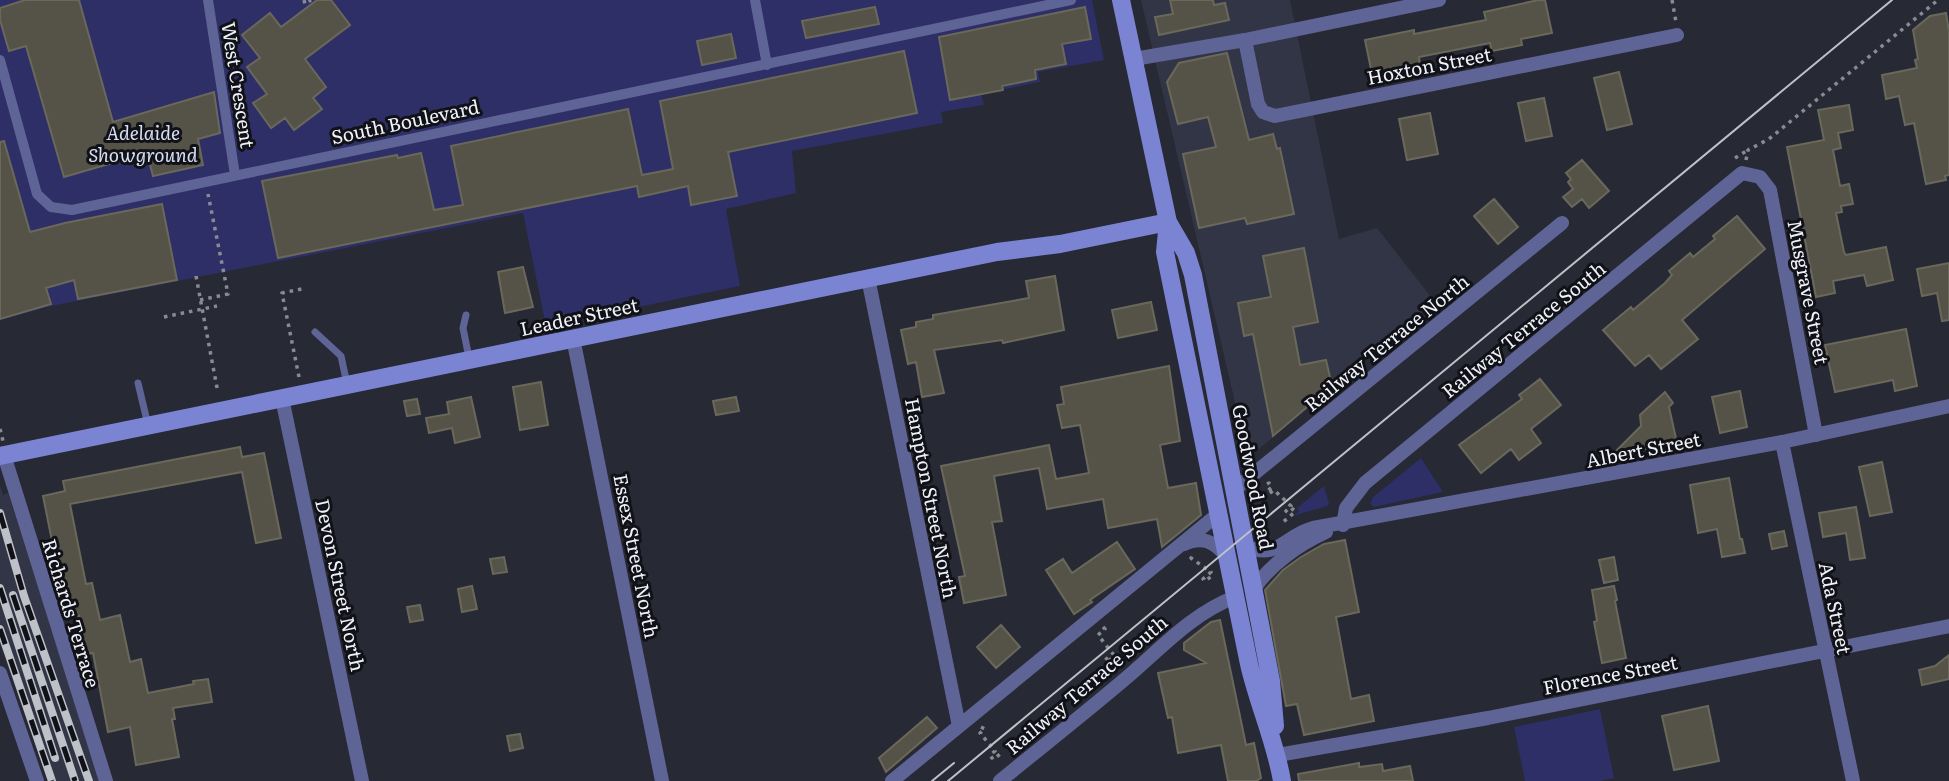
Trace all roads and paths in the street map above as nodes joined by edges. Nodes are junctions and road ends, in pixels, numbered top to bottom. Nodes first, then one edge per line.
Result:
1 (208, 0) edge
2 (304, 0) edge
3 (311, 0) edge
4 (755, 0) edge
5 (1071, 0) edge
6 (1121, 0) edge
7 (1439, 0) edge
8 (1672, 0) edge
9 (1938, 0) edge
10 (1676, 35) joint
11 (1245, 40) junction
12 (1133, 59) junction
13 (0, 60) edge
14 (766, 65) junction
15 (1748, 150) junction
16 (1728, 163) dead end
17 (1742, 173) junction
18 (235, 175) junction
19 (205, 181) junction
20 (1168, 222) junction
21 (1562, 223) dead end
22 (196, 276) dead end
23 (868, 278) junction
24 (306, 288) dead end
25 (200, 300) junction
26 (218, 306) dead end
27 (202, 309) junction
28 (466, 314) dead end
29 (164, 317) dead end
30 (315, 332) dead end
31 (573, 338) junction
32 (469, 360) junction
33 (299, 377) dead end
34 (138, 383) dead end
35 (347, 384) junction
36 (218, 393) dead end
37 (282, 398) junction
38 (1949, 406) edge
39 (148, 425) junction
40 (1816, 435) junction
41 (1782, 442) junction
42 (2, 455) edge
43 (1234, 490) junction
44 (1260, 490) dead end
45 (1217, 515) junction
46 (1343, 524) junction
47 (1285, 529) dead end
48 (1180, 545) junction
49 (1246, 546) junction
50 (1226, 556) junction
51 (1216, 581) dead end
52 (1254, 589) junction
53 (1235, 597) junction
54 (1086, 622) junction
55 (1949, 626) edge
56 (1825, 651) junction
57 (0, 673) edge
58 (1130, 674) junction
59 (963, 722) junction
60 (1277, 751) junction
61 (1005, 776) edge
62 (37, 781) edge
63 (106, 781) edge
64 (362, 781) edge
65 (663, 781) edge
66 (892, 781) edge
67 (1282, 781) edge
68 (1853, 781) edge

1 - 18 street, West Crescent
2 - 3 path
4 - 14 street
5 - 14 street, South Boulevard
6 - 12 main road, Goodwood Road
7 - 11 street
8 - 10 path
9 - 15 path
10 - 11 street, Hoxton Street
11 - 12 street
12 - 20 main road, Goodwood Road
13 - 19 street, South Boulevard
14 - 18 street, South Boulevard
15 - 16 path
15 - 17 path
17 - 40 street, Musgrave Street
17 - 46 street, Railway Terrace South
18 - 19 street, South Boulevard
19 - 25 path
20 - 23 main road, Leader Street
20 - 43 main road, Goodwood Road
20 - 45 main road, Goodwood Road
21 - 43 street, Railway Terrace North
22 - 25 path
23 - 31 main road, Leader Street
23 - 59 street, Hampton Street North
24 - 33 path
25 - 27 path
26 - 27 path
27 - 29 path
27 - 36 path
28 - 32 lane
30 - 35 lane
31 - 32 main road, Leader Street
31 - 65 street, Essex Street North
32 - 35 main road, Leader Street
34 - 39 lane
35 - 37 main road, Leader Street
37 - 39 main road, Leader Street
37 - 64 street, Devon Street North
38 - 40 street, Albert Street
39 - 42 main road, Leader Street
40 - 41 street, Albert Street
41 - 46 street, Albert Street
41 - 56 street, Ada Street
42 - 63 street, Richards Terrace
43 - 49 main road, Goodwood Road
44 - 47 path
45 - 48 street
45 - 50 main road, Goodwood Road
46 - 49 street, Albert Street
46 - 52 street, Albert Street
48 - 50 street
48 - 51 path
48 - 54 street
49 - 52 main road, Goodwood Road
50 - 53 main road, Goodwood Road
52 - 60 main road, Goodwood Road
53 - 58 street, Railway Terrace South
53 - 60 main road, Goodwood Road
54 - 58 path
54 - 59 street
55 - 56 street, Florence Street
56 - 60 street, Florence Street
56 - 68 street, Ada Street
57 - 62 street
58 - 61 street, Railway Terrace South
59 - 61 path
59 - 66 street
60 - 67 main road, Goodwood Road

